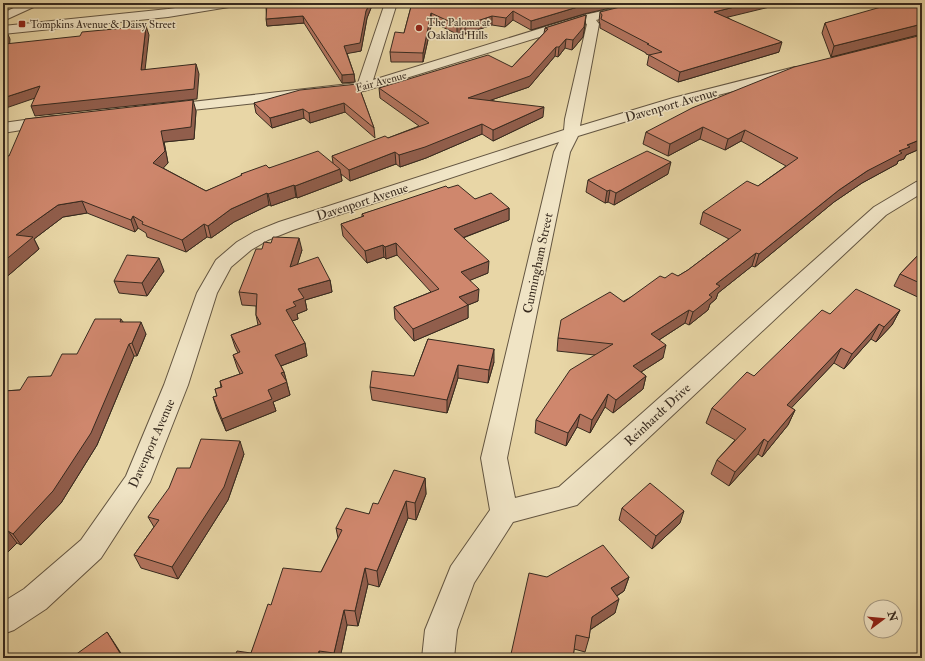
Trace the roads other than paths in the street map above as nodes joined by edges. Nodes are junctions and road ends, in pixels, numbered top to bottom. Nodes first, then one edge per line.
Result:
1 (34, 3) edge
2 (235, 3) edge
3 (391, 3) edge
4 (654, 3) edge
5 (3, 17) edge
6 (588, 18) junction
7 (3, 30) edge
8 (815, 66) edge
9 (364, 87) junction
10 (151, 110) edge
11 (63, 120) edge
12 (3, 128) edge
13 (572, 133) junction
14 (922, 186) edge
15 (504, 512) junction
16 (3, 619) edge
17 (438, 658) edge

1 - 5 street
2 - 7 street
3 - 9 street
4 - 6 street, Fair Avenue
6 - 9 street, Fair Avenue
6 - 13 street, Cunningham Street
8 - 13 street, Davenport Avenue
9 - 10 street, Fair Avenue
11 - 12 street
13 - 15 street, Cunningham Street
13 - 16 street, Davenport Avenue
14 - 15 street, Reinhardt Drive
15 - 17 street

